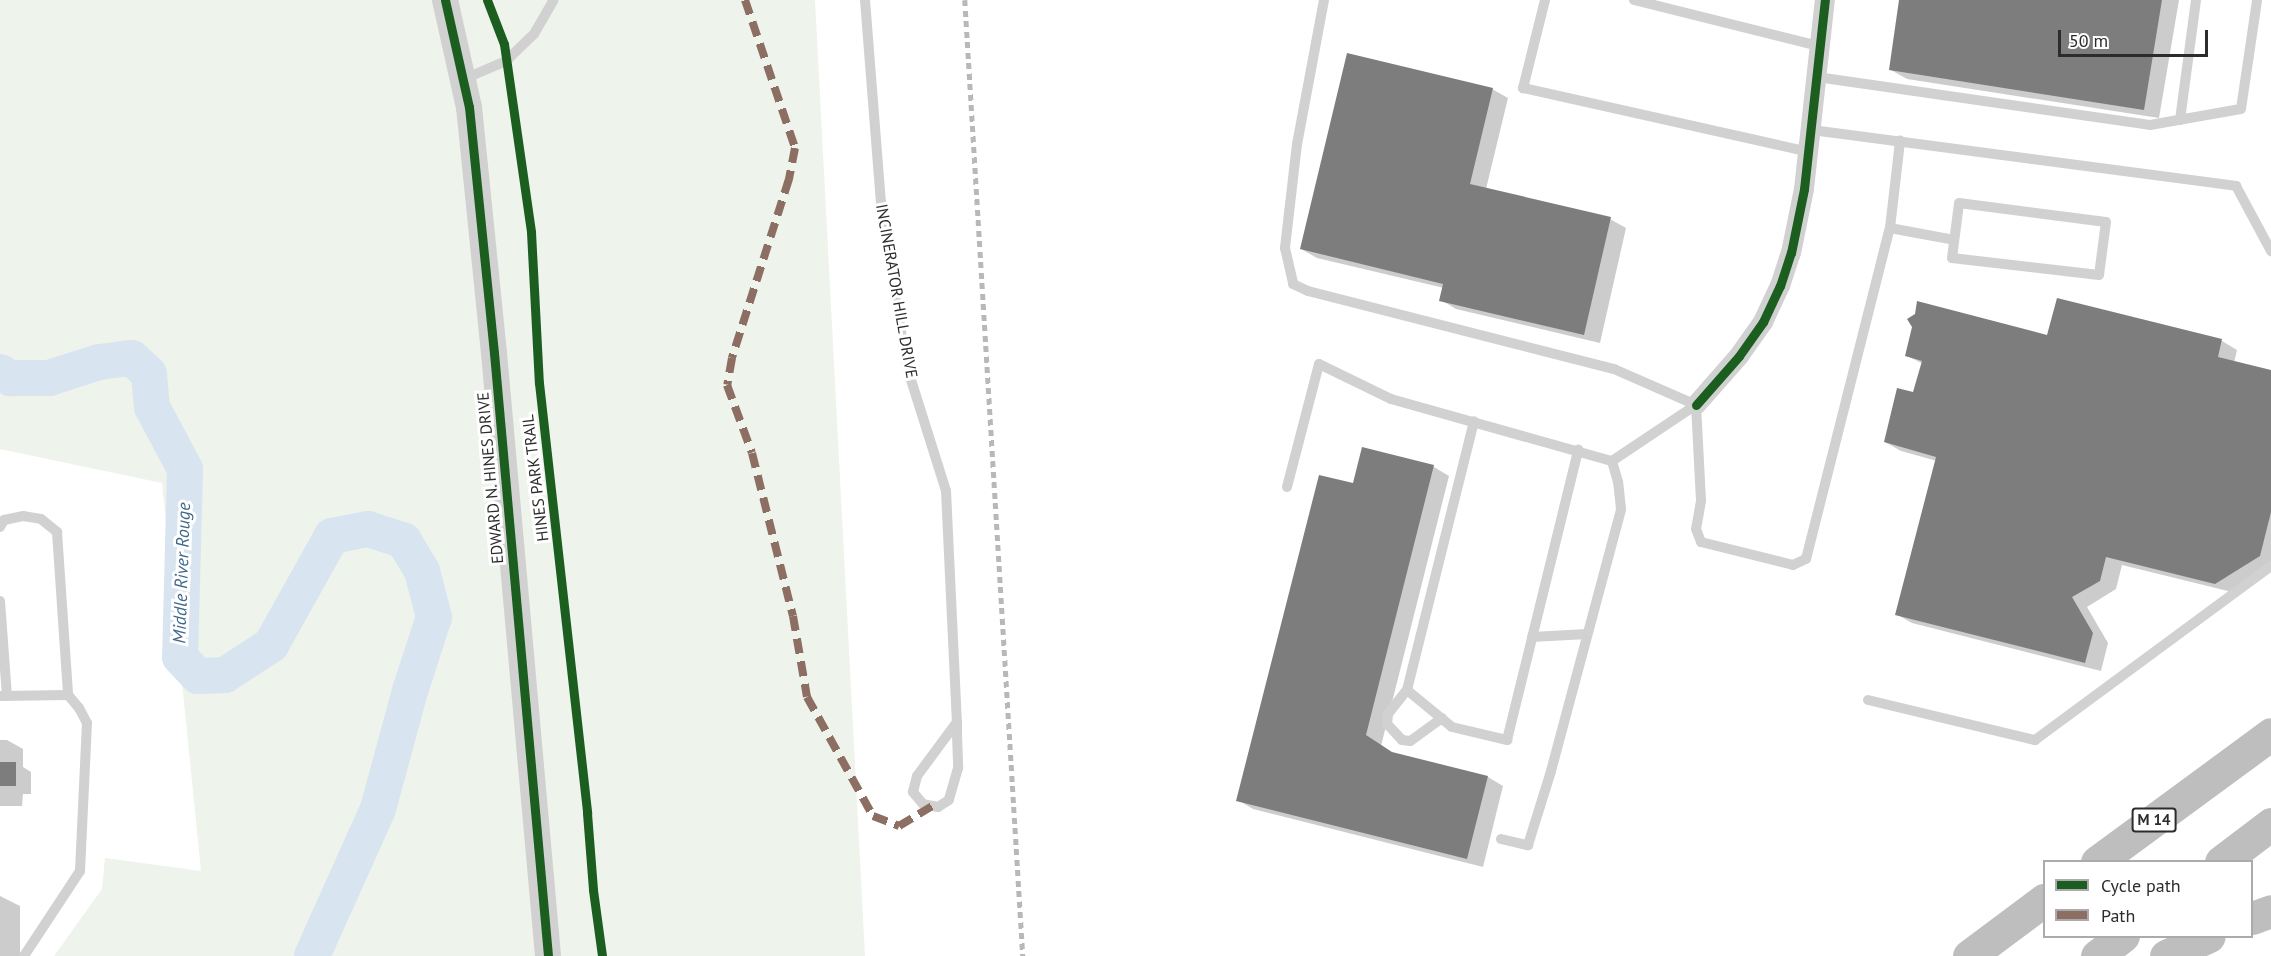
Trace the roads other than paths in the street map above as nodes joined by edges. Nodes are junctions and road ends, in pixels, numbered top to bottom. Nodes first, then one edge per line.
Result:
1 (445, 0) edge
2 (554, 0) edge
3 (865, 0) edge
4 (1324, 0) edge
5 (1545, 0) edge
6 (1634, 0) edge
7 (1825, 0) edge
8 (2196, 0) edge
9 (2257, 0) edge
10 (1820, 46) junction
11 (1817, 77) junction
12 (463, 79) junction
13 (2180, 120) junction
14 (1812, 130) junction
15 (1900, 141) junction
16 (1809, 152) junction
17 (1890, 228) junction
18 (1954, 240) junction
19 (2271, 251) edge
20 (1696, 405) junction
21 (1474, 421) junction
22 (1578, 450) junction
23 (1612, 460) junction
24 (1287, 486) dead end
25 (0, 526) edge
26 (2271, 566) edge
27 (0, 601) edge
28 (1587, 634) junction
29 (1532, 637) junction
30 (1407, 690) junction
31 (68, 695) junction
32 (4, 696) edge
33 (1868, 700) dead end
34 (1442, 718) junction
35 (957, 722) junction
36 (2271, 734) edge
37 (2271, 824) edge
38 (1501, 838) dead end
39 (2098, 860) edge
40 (2222, 860) edge
41 (2043, 901) edge
42 (2271, 911) edge
43 (2253, 918) edge
44 (2120, 938) edge
45 (2205, 938) edge
46 (24, 956) edge
47 (548, 956) edge
48 (1969, 956) edge
49 (2097, 956) edge
50 (2166, 956) edge

1 - 12 street, EDWARD N. HINES DRIVE
2 - 12 lane
3 - 35 lane, INCINERATOR HILL DRIVE
4 - 20 lane
5 - 16 lane
6 - 10 lane
7 - 10 street
8 - 13 lane
9 - 13 lane
10 - 11 street
11 - 13 lane
11 - 14 street
12 - 47 street, EDWARD N. HINES DRIVE
14 - 15 lane
14 - 16 street
15 - 17 lane
15 - 19 lane
16 - 20 street
17 - 18 lane
17 - 20 lane
18 - 18 lane
20 - 23 lane
21 - 22 lane
21 - 24 lane
21 - 30 lane
22 - 23 lane
22 - 29 lane
23 - 28 lane
25 - 31 lane
26 - 33 lane
27 - 32 lane
28 - 29 lane
28 - 38 lane
29 - 34 lane
30 - 34 lane
30 - 34 lane
31 - 32 lane
31 - 46 lane
35 - 35 lane, INCINERATOR HILL DRIVE
36 - 39 highway, M 14
37 - 40 highway
41 - 48 highway
42 - 43 highway
44 - 49 highway
45 - 50 highway

